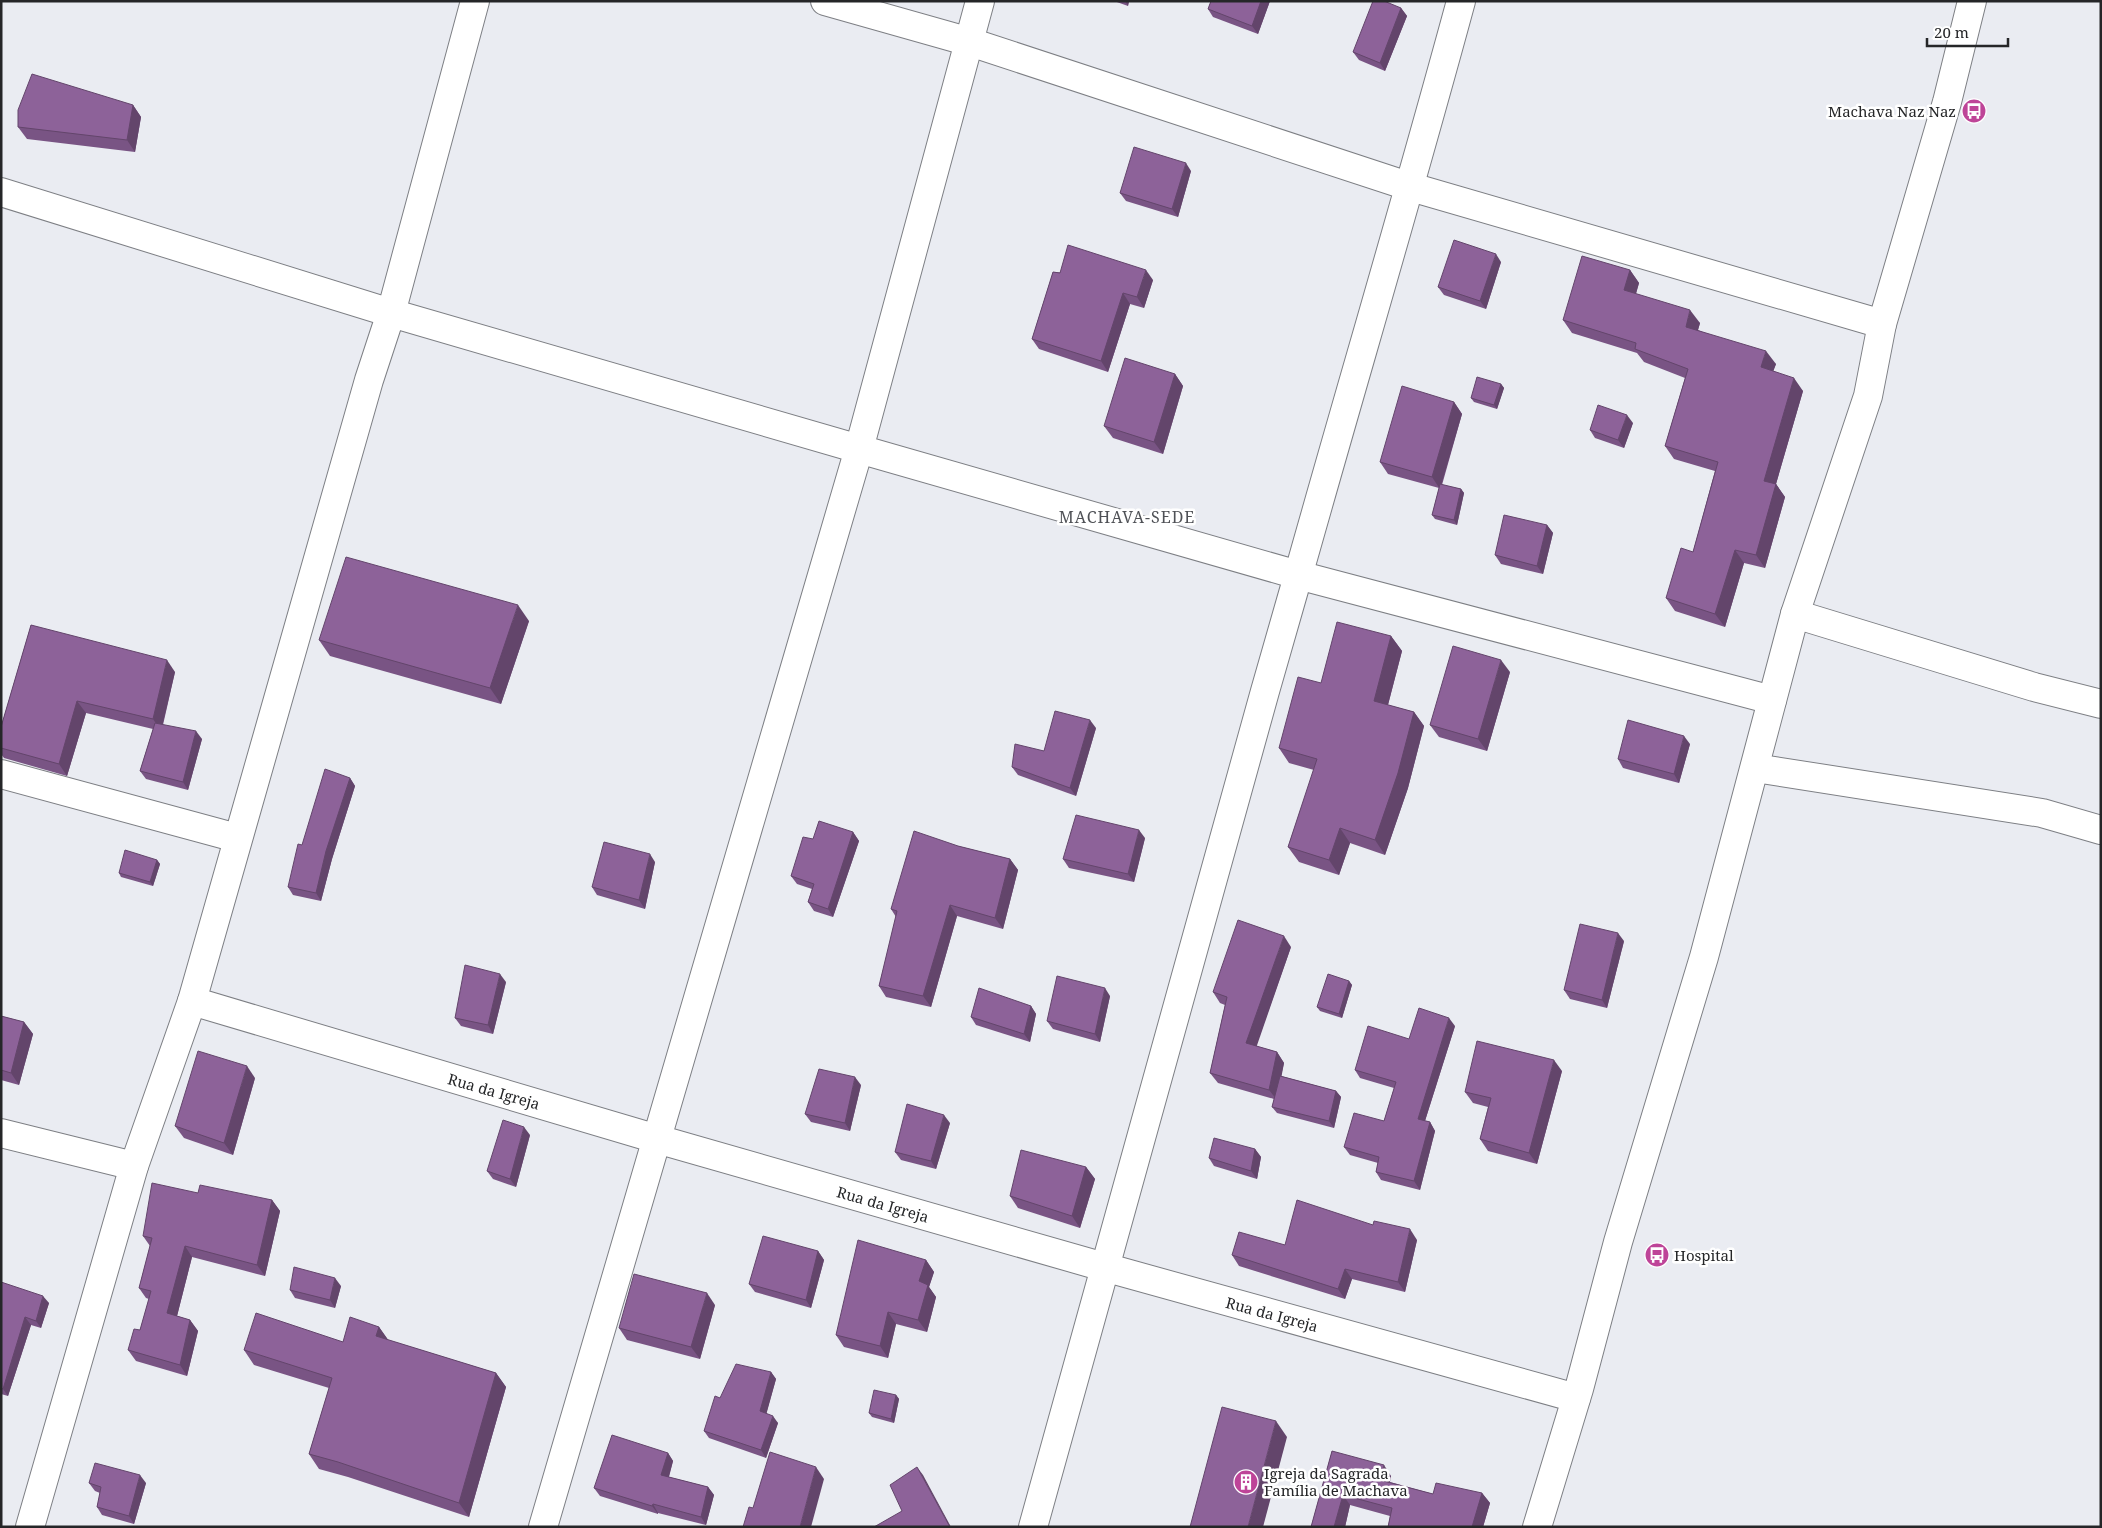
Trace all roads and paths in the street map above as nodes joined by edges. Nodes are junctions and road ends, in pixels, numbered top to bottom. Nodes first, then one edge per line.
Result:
1 (474, 1) edge
2 (825, 1) edge
3 (980, 1) edge
4 (1461, 1) edge
5 (1972, 1) edge
6 (970, 42) junction
7 (1411, 187) junction
8 (1, 192) edge
9 (391, 313) junction
10 (1882, 324) junction
11 (859, 449) junction
12 (1298, 575) junction
13 (1795, 614) junction
14 (1772, 700) junction
15 (2101, 704) edge
16 (1755, 768) junction
17 (1, 774) edge
18 (2101, 830) edge
19 (238, 838) junction
20 (192, 1001) junction
21 (1, 1133) edge
22 (657, 1139) junction
23 (134, 1166) junction
24 (1104, 1267) junction
25 (1576, 1398) junction
26 (30, 1527) edge
27 (543, 1527) edge
28 (1033, 1527) edge
29 (1537, 1527) edge

1 - 9 street
2 - 6 street
3 - 6 street
4 - 7 street
5 - 10 street
6 - 7 street
6 - 11 street
7 - 10 street
7 - 12 street
8 - 9 street
9 - 11 street
9 - 19 street
10 - 13 street
11 - 12 street
11 - 22 street
12 - 14 street
12 - 24 street
13 - 14 street
13 - 15 street
14 - 16 street
16 - 18 street
16 - 25 street
17 - 19 street
19 - 20 street
20 - 22 street, Rua da Igreja
20 - 23 street
21 - 23 street
22 - 24 street, Rua da Igreja
22 - 27 street
23 - 26 street
24 - 25 street, Rua da Igreja
24 - 28 street
25 - 29 street

